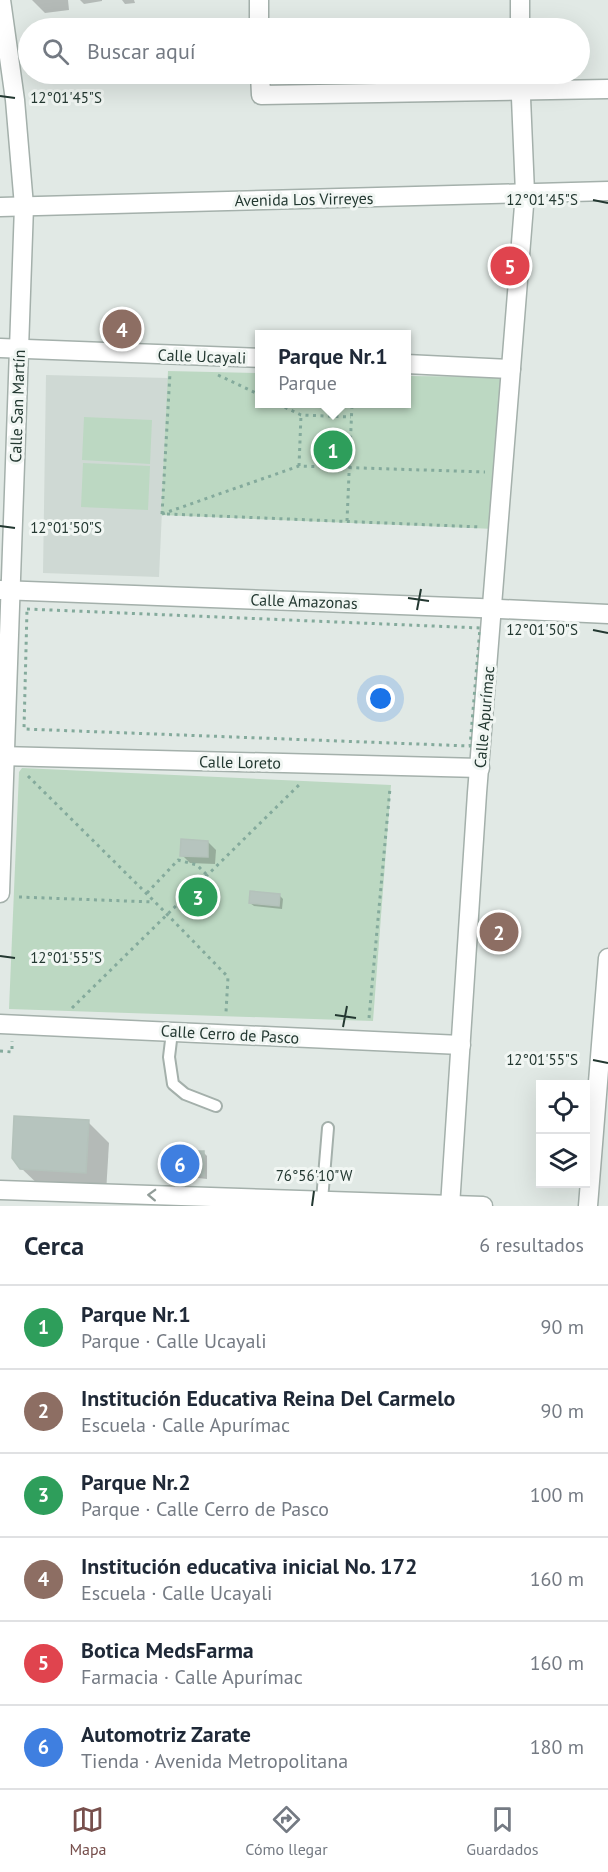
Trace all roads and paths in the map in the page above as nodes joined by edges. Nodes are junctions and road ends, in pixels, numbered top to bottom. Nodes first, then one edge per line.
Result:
1 (259, 0) edge
2 (519, 0) edge
3 (1, 6) edge
4 (260, 18) edge
5 (520, 18) edge
6 (260, 84) edge
7 (480, 84) edge
8 (520, 84) edge
9 (545, 84) edge
10 (608, 89) edge
11 (608, 191) edge
12 (525, 193) junction
13 (24, 206) junction
14 (0, 207) edge
15 (0, 348) edge
16 (19, 349) junction
17 (255, 358) edge
18 (411, 364) edge
19 (511, 369) junction
20 (170, 373) dead end
21 (217, 375) dead end
22 (255, 393) edge
23 (286, 408) edge
24 (352, 408) edge
25 (301, 415) junction
26 (352, 417) junction
27 (299, 466) junction
28 (350, 468) junction
29 (7, 469) edge
30 (492, 472) dead end
31 (162, 513) junction
32 (347, 521) junction
33 (489, 527) dead end
34 (5, 591) edge
35 (27, 609) joint
36 (492, 609) junction
37 (608, 614) edge
38 (2, 756) edge
39 (480, 768) junction
40 (25, 773) dead end
41 (300, 784) dead end
42 (390, 788) dead end
43 (207, 874) junction
44 (0, 890) edge
45 (147, 893) junction
46 (19, 897) dead end
47 (156, 902) junction
48 (166, 914) junction
49 (608, 958) edge
50 (72, 1008) dead end
51 (226, 1012) dead end
52 (369, 1018) dead end
53 (605, 1020) edge
54 (0, 1024) edge
55 (172, 1032) junction
56 (461, 1045) junction
57 (216, 1106) dead end
58 (328, 1128) dead end
59 (0, 1190) edge
60 (322, 1200) junction
61 (238, 1202) edge
62 (284, 1202) edge
63 (450, 1205) edge
64 (483, 1206) edge
65 (588, 1206) edge

1 - 4 street
2 - 5 street
3 - 13 street, Calle San Martín
6 - 7 street
8 - 12 street, Calle Apurímac
9 - 10 street
11 - 12 street, Avenida Los Virreyes
12 - 13 street, Avenida Los Virreyes
12 - 19 street, Calle Apurímac
13 - 14 street, Avenida Los Virreyes
13 - 16 street, Calle San Martín
15 - 16 street, Calle Ucayali
16 - 17 street, Calle Ucayali
16 - 29 street, Calle San Martín
18 - 19 street
19 - 36 street, Calle Apurímac
20 - 31 path
21 - 22 path
23 - 25 path
24 - 26 path
25 - 26 path
25 - 27 path
26 - 28 path
27 - 28 path
27 - 31 path
28 - 30 path
28 - 32 path
29 - 34 street, Calle San Martín
31 - 32 path
32 - 33 path
34 - 36 street, Calle Amazonas
34 - 38 street, Calle San Martín
35 - 35 path
36 - 37 street, Calle Amazonas
36 - 39 street, Calle Apurímac
38 - 39 street, Calle Loreto
38 - 44 street, Calle San Martín
39 - 56 street, Calle Apurímac
40 - 45 path
41 - 43 path
42 - 52 path
43 - 45 path
43 - 48 path
45 - 47 path
46 - 47 path
47 - 48 path
48 - 50 path
48 - 51 path
49 - 53 street
53 - 65 street
54 - 55 street, Calle Cerro de Pasco
55 - 56 street, Calle Cerro de Pasco
55 - 57 lane
56 - 63 street, Calle Apurímac
58 - 60 lane
61 -> 59 street
60 - 62 street
60 - 63 street
61 - 62 street
63 - 64 street

